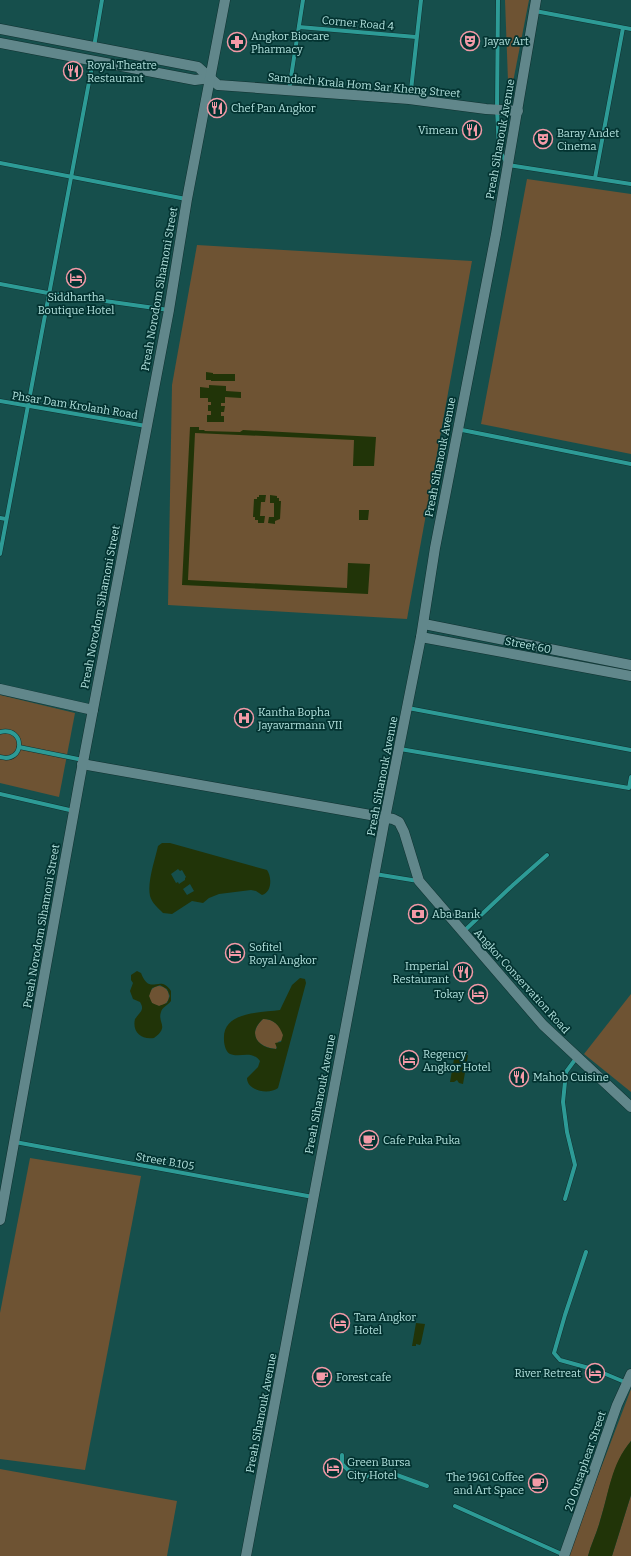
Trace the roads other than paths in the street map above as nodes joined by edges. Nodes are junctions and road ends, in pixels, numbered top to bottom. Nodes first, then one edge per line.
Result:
1 (102, 0) edge
2 (225, 0) edge
3 (303, 0) edge
4 (422, 0) edge
5 (498, 0) edge
6 (536, 0) edge
7 (534, 11) junction
8 (299, 27) junction
9 (623, 28) junction
10 (0, 29) edge
11 (631, 30) edge
12 (416, 37) junction
13 (0, 43) edge
14 (94, 47) junction
15 (93, 61) junction
16 (211, 78) junction
17 (289, 90) junction
18 (410, 99) junction
19 (497, 109) junction
20 (518, 111) junction
21 (0, 163) edge
22 (508, 164) junction
23 (72, 177) junction
24 (595, 178) junction
25 (631, 184) edge
26 (187, 199) junction
27 (0, 284) edge
28 (48, 293) junction
29 (169, 310) junction
30 (0, 402) edge
31 (27, 406) junction
32 (146, 426) junction
33 (457, 429) junction
34 (631, 464) edge
35 (0, 518) edge
36 (6, 519) junction
37 (0, 554) edge
38 (424, 624) junction
39 (422, 637) junction
40 (631, 665) edge
41 (631, 676) edge
42 (0, 690) edge
43 (407, 708) junction
44 (93, 710) junction
45 (0, 732) edge
46 (19, 747) junction
47 (399, 749) junction
48 (631, 750) edge
49 (0, 757) edge
50 (83, 762) junction
51 (631, 777) edge
52 (0, 794) edge
53 (75, 811) junction
54 (385, 818) junction
55 (547, 855) dead end
56 (375, 874) junction
57 (419, 881) junction
58 (463, 932) junction
59 (577, 1057) junction
60 (631, 1107) edge
61 (14, 1142) junction
62 (4, 1176) edge
63 (314, 1197) junction
64 (565, 1199) dead end
65 (0, 1220) edge
66 (586, 1252) dead end
67 (629, 1378) edge
68 (342, 1455) dead end
69 (427, 1486) dead end
70 (455, 1506) dead end
71 (246, 1556) edge
72 (564, 1556) edge

1 - 14 street
2 - 16 main road, Preah Norodom Sihamoni Street
3 - 8 street
4 - 12 street
5 - 19 street
6 - 7 main road, Preah Sihanouk Avenue
7 - 9 street
7 - 20 main road, Preah Sihanouk Avenue
8 - 12 street, Corner Road 4
8 - 17 street
9 - 11 street
9 - 24 street
10 - 14 main road, Samdach Krala Hom Sar Kheng Street
12 - 18 street
13 - 15 main road, Samdach Krala Hom Sar Kheng Street
14 - 16 main road, Samdach Krala Hom Sar Kheng Street
15 - 16 main road, Samdach Krala Hom Sar Kheng Street
15 - 23 street
16 - 17 main road, Samdach Krala Hom Sar Kheng Street
16 - 26 main road, Preah Norodom Sihamoni Street
17 - 18 main road, Samdach Krala Hom Sar Kheng Street
18 - 19 main road, Samdach Krala Hom Sar Kheng Street
19 - 20 main road, Samdach Krala Hom Sar Kheng Street
19 - 22 street
20 - 22 main road, Preah Sihanouk Avenue
21 - 23 street
22 - 24 street
22 - 33 main road, Preah Sihanouk Avenue
23 - 26 street
23 - 28 street
24 - 25 street
26 - 29 main road, Preah Norodom Sihamoni Street
27 - 28 street
28 - 29 street
28 - 31 street
29 - 32 main road, Preah Norodom Sihamoni Street
30 - 31 street, Phsar Dam Krolanh Road
31 - 32 street, Phsar Dam Krolanh Road
31 - 36 street
32 - 44 main road, Preah Norodom Sihamoni Street
33 - 34 street
33 - 38 main road, Preah Sihanouk Avenue
35 - 36 street
36 - 37 street
38 - 39 main road, Preah Sihanouk Avenue
38 - 40 main road, Street 60
39 - 41 main road, Street 60
39 - 43 main road, Preah Sihanouk Avenue
42 - 44 main road
43 - 47 main road, Preah Sihanouk Avenue
43 - 48 street
44 - 50 main road, Preah Norodom Sihamoni Street
45 - 46 street
46 - 49 street
46 - 50 street
47 - 51 street
47 - 54 main road, Preah Sihanouk Avenue
50 - 53 main road, Preah Norodom Sihamoni Street
50 - 54 main road
52 - 53 street
53 - 61 main road, Preah Norodom Sihamoni Street
54 - 56 main road, Preah Sihanouk Avenue
54 - 57 main road
55 - 58 street
56 - 57 street
56 - 63 main road, Preah Sihanouk Avenue
57 - 58 main road, Angkor Conservation Road
58 - 59 main road, Angkor Conservation Road
59 - 60 main road, Angkor Conservation Road
59 - 64 street
61 - 62 main road, Preah Norodom Sihamoni Street
61 - 63 street, Street B.105
62 - 65 main road, Preah Norodom Sihamoni Street
63 - 71 main road, Preah Sihanouk Avenue
66 - 67 street
67 - 72 main road, 20 Ousaphear Street
68 - 69 street
70 - 72 street

